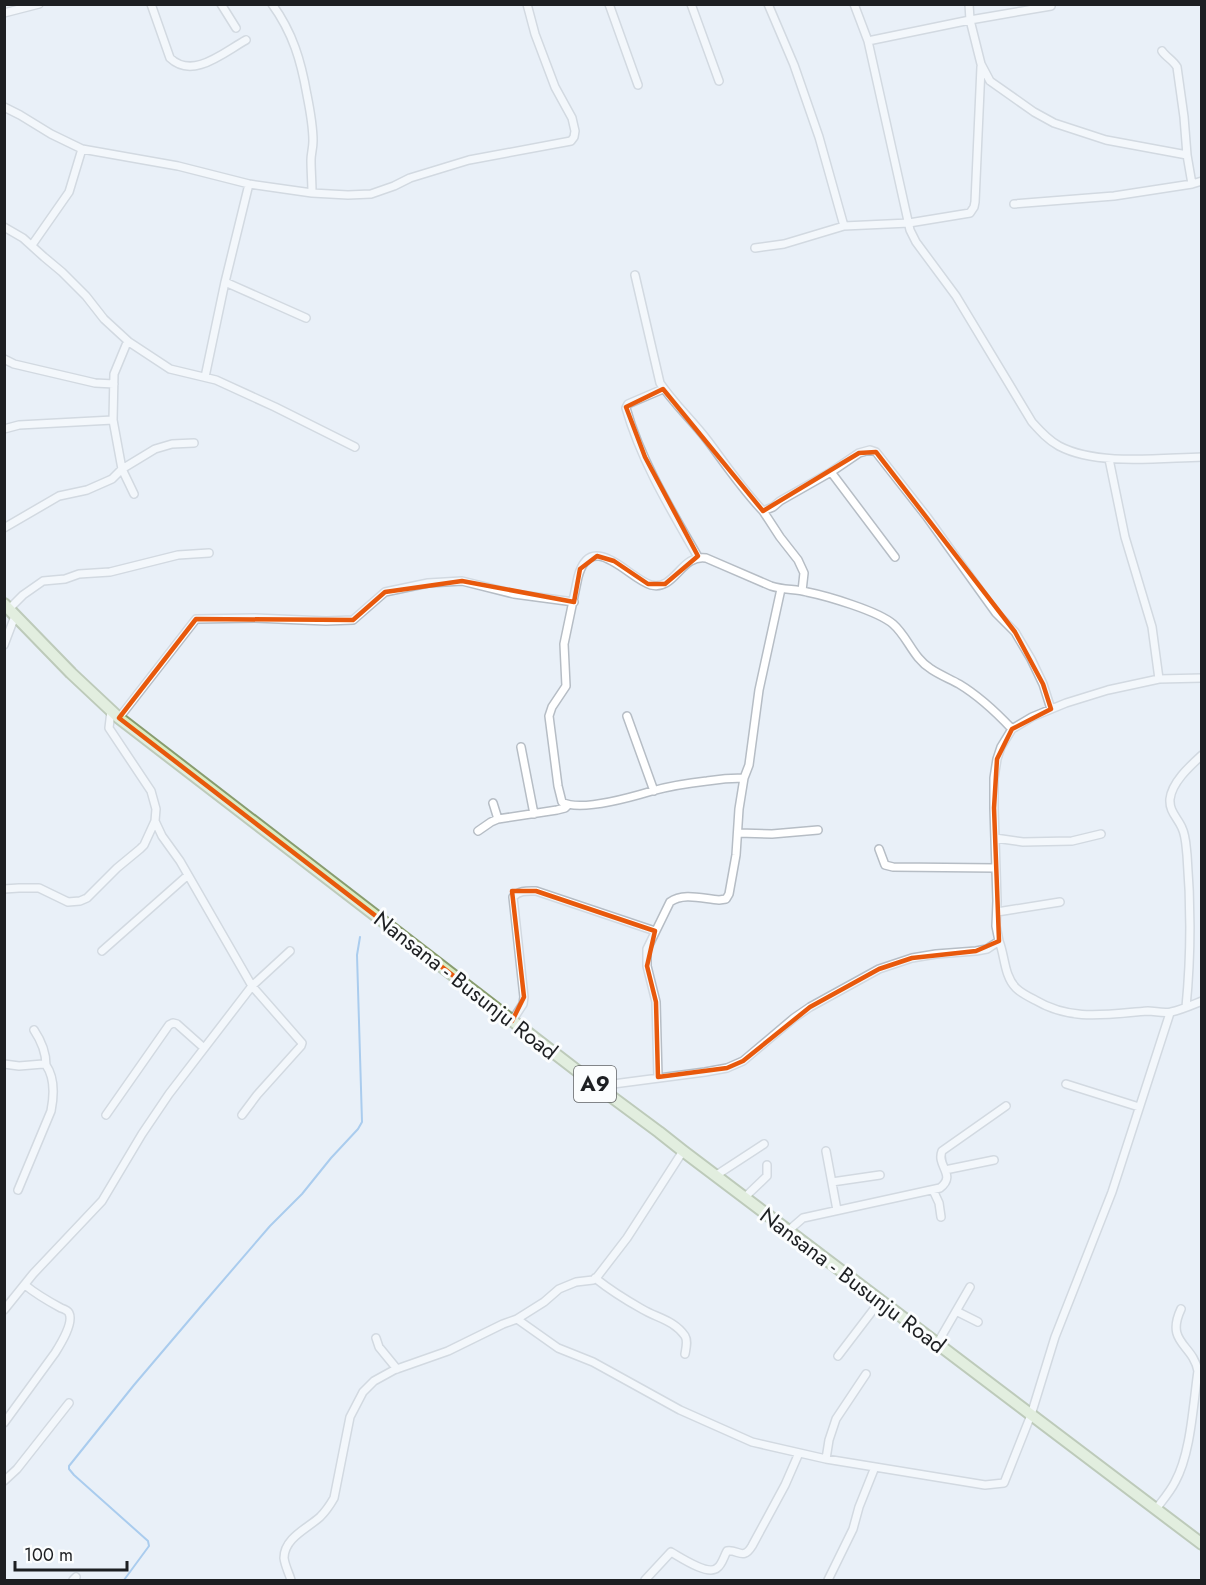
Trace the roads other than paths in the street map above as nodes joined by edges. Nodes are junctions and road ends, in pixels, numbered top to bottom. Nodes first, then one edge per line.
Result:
1 (39, 4) edge
2 (151, 4) edge
3 (221, 4) edge
4 (272, 4) edge
5 (527, 4) edge
6 (609, 4) edge
7 (691, 4) edge
8 (768, 4) edge
9 (854, 4) edge
10 (969, 4) edge
11 (1051, 6) dead end
12 (4, 14) edge
13 (970, 20) junction
14 (236, 28) dead end
15 (246, 39) dead end
16 (868, 41) junction
17 (1162, 51) dead end
18 (981, 64) junction
19 (719, 81) dead end
20 (638, 85) dead end
21 (4, 107) edge
22 (82, 149) junction
23 (1186, 155) junction
24 (1202, 181) edge
25 (249, 184) junction
26 (1192, 184) junction
27 (312, 193) junction
28 (1014, 204) dead end
29 (909, 223) junction
30 (844, 226) junction
31 (4, 227) edge
32 (32, 245) junction
33 (755, 248) dead end
34 (634, 275) dead end
35 (225, 282) junction
36 (306, 318) dead end
37 (129, 342) junction
38 (4, 359) edge
39 (205, 377) junction
40 (114, 384) junction
41 (663, 389) junction
42 (113, 420) junction
43 (4, 429) edge
44 (194, 443) dead end
45 (355, 447) dead end
46 (1202, 457) edge
47 (1109, 459) junction
48 (122, 469) junction
49 (831, 472) junction
50 (134, 494) dead end
51 (762, 511) junction
52 (4, 528) edge
53 (209, 553) dead end
54 (698, 557) junction
55 (895, 557) dead end
56 (781, 589) junction
57 (802, 591) junction
58 (574, 602) junction
59 (10, 610) edge
60 (4, 645) edge
61 (1202, 678) edge
62 (1158, 679) junction
63 (1051, 709) junction
64 (115, 715) junction
65 (627, 716) dead end
66 (1012, 729) junction
67 (521, 747) dead end
68 (1202, 755) edge
69 (744, 778) junction
70 (654, 791) junction
71 (493, 803) dead end
72 (568, 805) junction
73 (534, 814) junction
74 (498, 819) junction
75 (155, 821) junction
76 (818, 830) dead end
77 (478, 831) dead end
78 (738, 833) junction
79 (1101, 834) dead end
80 (995, 838) junction
81 (879, 849) dead end
82 (996, 868) junction
83 (188, 875) junction
84 (4, 889) edge
85 (1060, 902) dead end
86 (997, 912) junction
87 (655, 931) junction
88 (999, 941) junction
89 (102, 951) dead end
90 (290, 951) dead end
91 (252, 987) junction
92 (1202, 1001) edge
93 (1186, 1007) junction
94 (1170, 1012) junction
95 (512, 1021) junction
96 (34, 1030) dead end
97 (204, 1048) junction
98 (4, 1064) edge
99 (46, 1065) junction
100 (658, 1077) junction
101 (1066, 1084) dead end
102 (597, 1086) junction
103 (1006, 1106) dead end
104 (1139, 1107) junction
105 (106, 1115) dead end
106 (242, 1115) dead end
107 (764, 1144) dead end
108 (683, 1151) junction
109 (826, 1152) dead end
110 (994, 1160) dead end
111 (767, 1165) dead end
112 (945, 1170) junction
113 (880, 1175) dead end
114 (715, 1176) junction
115 (832, 1182) junction
116 (18, 1190) dead end
117 (933, 1190) junction
118 (744, 1198) junction
119 (837, 1210) junction
120 (941, 1217) dead end
121 (788, 1231) junction
122 (595, 1278) junction
123 (25, 1285) junction
124 (970, 1287) dead end
125 (880, 1301) junction
126 (1181, 1309) dead end
127 (4, 1311) edge
128 (956, 1311) junction
129 (517, 1319) junction
130 (978, 1322) dead end
131 (376, 1338) dead end
132 (937, 1344) junction
133 (685, 1354) dead end
134 (838, 1356) dead end
135 (397, 1369) junction
136 (866, 1374) dead end
137 (69, 1403) dead end
138 (1031, 1415) junction
139 (4, 1423) edge
140 (799, 1453) junction
141 (826, 1459) junction
142 (875, 1467) junction
143 (4, 1481) edge
144 (1156, 1509) junction
145 (1202, 1544) edge
146 (291, 1581) edge
147 (645, 1581) edge
148 (828, 1581) edge

1 - 12 street
2 - 15 street
3 - 14 street
4 - 27 street
5 - 27 street
6 - 20 street
7 - 19 street
8 - 30 street
9 - 16 street
10 - 13 street
11 - 13 street
13 - 16 street
13 - 18 street
16 - 29 street
17 - 23 street
18 - 23 street
18 - 29 street
21 - 22 street
22 - 25 street
22 - 32 street
23 - 26 street
24 - 26 street
25 - 27 street
25 - 35 street
26 - 28 street
29 - 30 street
29 - 47 street
30 - 33 street
31 - 32 street
32 - 37 street
34 - 41 street
35 - 36 street
35 - 39 street
37 - 39 street
37 - 40 street
38 - 40 street
39 - 45 street
40 - 42 street
41 - 51 street
41 - 54 street
42 - 43 street
42 - 48 street
44 - 48 street
46 - 47 street
47 - 62 street
48 - 50 street
48 - 52 street
49 - 51 street
49 - 55 street
49 - 63 street
51 - 57 street
53 - 59 street
54 - 56 street
54 - 58 street
56 - 57 street
56 - 69 street
57 - 66 street
58 - 64 street
58 - 72 street
59 - 60 street
59 - 64 main road, Nansana - Busunju Road / A9
61 - 62 street
62 - 63 street
63 - 66 street
64 - 75 street
64 - 95 main road, Nansana - Busunju Road / A9
65 - 70 street
66 - 80 street
67 - 73 street
68 - 93 street
69 - 70 street
69 - 78 street
70 - 72 street
71 - 74 street
72 - 73 street
73 - 74 street
74 - 77 street
75 - 83 street
75 - 84 street
76 - 78 street
78 - 87 street
79 - 80 street
80 - 82 street
81 - 82 street
82 - 86 street
83 - 89 street
83 - 91 street
85 - 86 street
86 - 88 street
87 - 95 street
87 - 100 street
88 - 94 street
88 - 100 street
90 - 91 street
91 - 97 street
91 - 106 street
92 - 93 street
93 - 94 street
94 - 104 street
95 - 102 main road, Nansana - Busunju Road / A9
96 - 99 street
97 - 105 street
97 - 123 street
98 - 99 street
99 - 116 street
100 - 102 street
101 - 104 street
102 - 108 main road, Nansana - Busunju Road / A9
103 - 112 street
104 - 138 street
107 - 114 street
108 - 114 main road, Nansana - Busunju Road / A9
108 - 122 street
109 - 115 street
110 - 112 street
111 - 118 street
112 - 117 street
113 - 115 street
114 - 118 main road, Nansana - Busunju Road / A9
115 - 119 street
117 - 119 street
117 - 120 street
118 - 121 main road, Nansana - Busunju Road / A9
119 - 121 street
121 - 125 main road, Nansana - Busunju Road / A9
122 - 129 street
122 - 133 street
123 - 127 street
123 - 139 street
124 - 128 street
125 - 132 main road, Nansana - Busunju Road / A9
125 - 134 street
126 - 144 street
128 - 130 street
128 - 132 street
129 - 135 street
129 - 140 street
131 - 135 street
132 - 138 main road, Nansana - Busunju Road / A9
135 - 146 street
136 - 141 street
137 - 143 street
138 - 142 street
138 - 144 main road, Nansana - Busunju Road / A9
140 - 141 street
140 - 147 street
141 - 142 street
142 - 148 street
144 - 145 main road, Nansana - Busunju Road / A9

